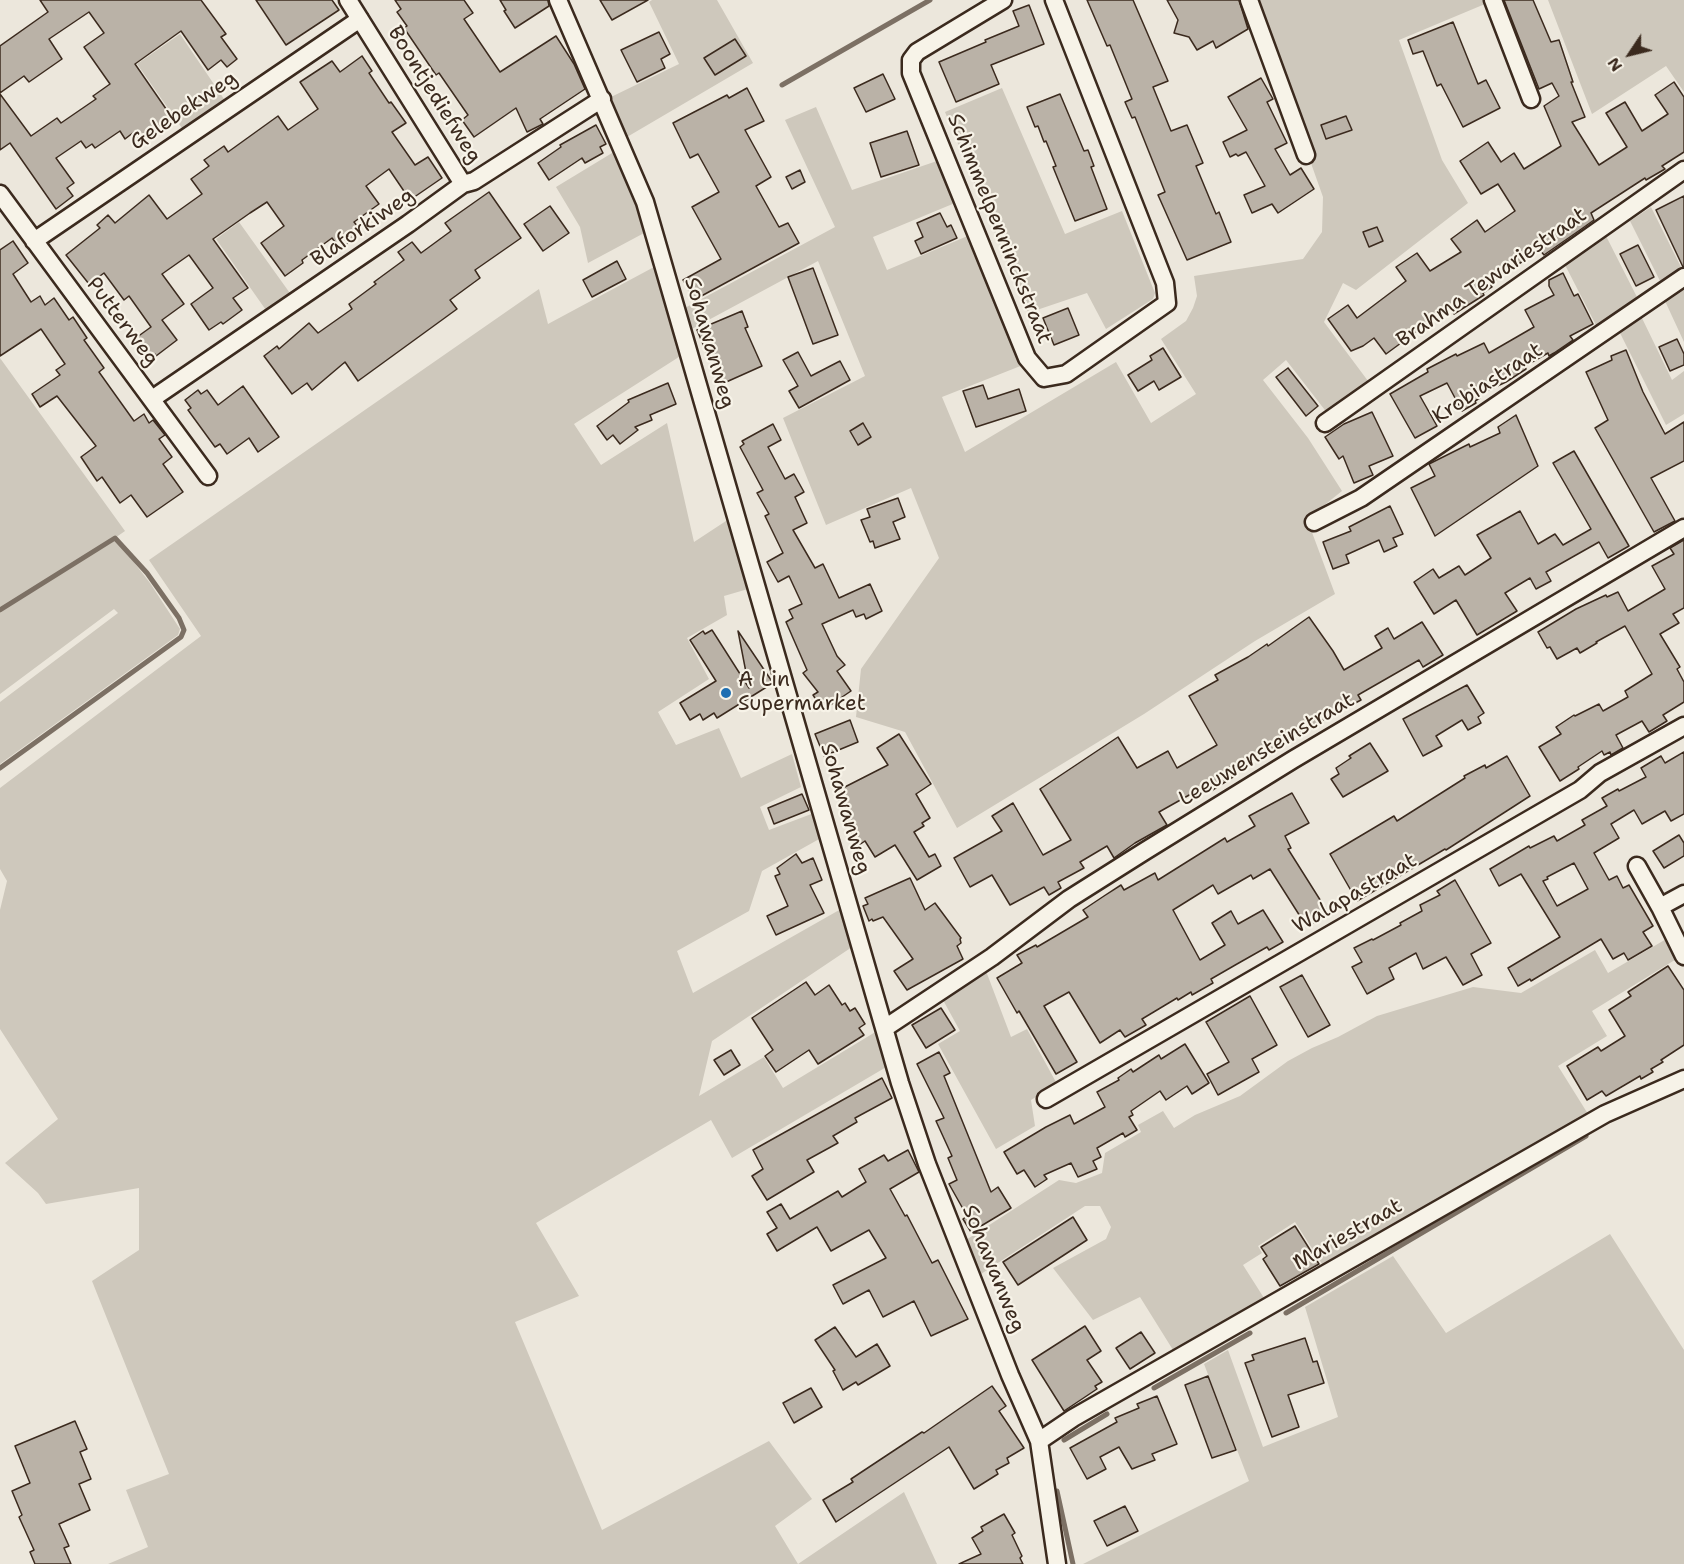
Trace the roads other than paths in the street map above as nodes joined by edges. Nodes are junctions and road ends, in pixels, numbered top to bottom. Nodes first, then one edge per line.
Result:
1 (348, 0) edge
2 (558, 0) edge
3 (1003, 0) edge
4 (1054, 0) edge
5 (1249, 0) edge
6 (1492, 0) edge
7 (360, 19) junction
8 (602, 99) junction
9 (1531, 99) dead end
10 (1306, 155) dead end
11 (1684, 170) edge
12 (463, 184) junction
13 (0, 194) edge
14 (33, 241) junction
15 (1684, 277) edge
16 (152, 399) junction
17 (1325, 423) dead end
18 (208, 476) dead end
19 (1314, 522) dead end
20 (1684, 528) edge
21 (1684, 726) edge
22 (1636, 866) dead end
23 (1684, 894) edge
24 (1660, 908) junction
25 (1684, 956) edge
26 (885, 1028) junction
27 (1684, 1079) edge
28 (1046, 1099) dead end
29 (1040, 1441) junction
30 (1057, 1564) edge

1 - 7 street, Boontjediefweg
2 - 8 street, Sohawanweg
3 - 4 street, Schimmelpenninckstraat
5 - 10 street
6 - 9 street
7 - 12 street, Boontjediefweg
7 - 14 street, Gelebekweg
8 - 12 street, Blaforkiweg
8 - 26 street, Sohawanweg
11 - 17 street, Brahma Tewariestraat
12 - 16 street, Blaforkiweg
13 - 14 street, Putterweg
14 - 16 street, Putterweg
15 - 19 street, Krobiastraat
16 - 18 street, Putterweg
20 - 26 street, Leeuwensteinstraat
21 - 28 street, Walapastraat
22 - 24 street
23 - 24 street
24 - 25 street
26 - 29 street, Sohawanweg
27 - 29 street, Mariestraat
29 - 30 street, Sohawanweg

